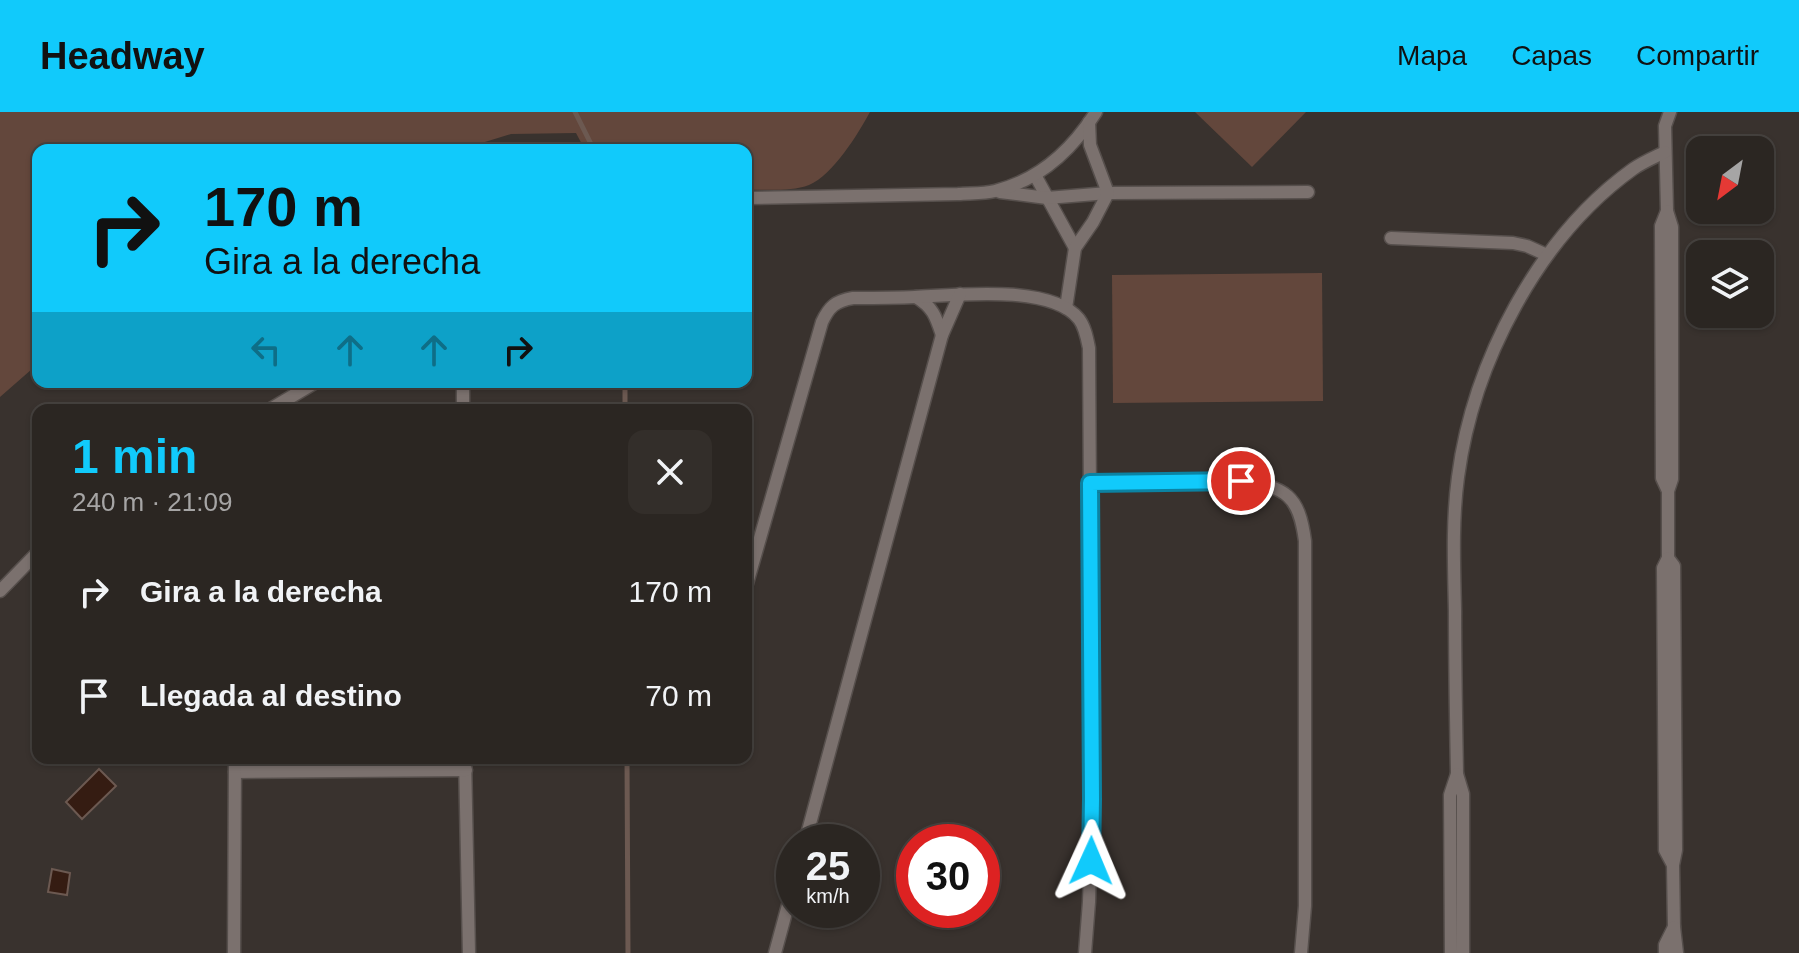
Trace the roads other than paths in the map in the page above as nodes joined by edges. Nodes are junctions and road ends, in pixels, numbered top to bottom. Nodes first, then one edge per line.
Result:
1 (1660, 112) edge
2 (1670, 112) edge
3 (1092, 117) edge
4 (1665, 126) junction
5 (1665, 152) junction
6 (1035, 175) junction
7 (993, 191) junction
8 (1308, 192) dead end
9 (1108, 193) junction
10 (752, 198) edge
11 (1047, 198) junction
12 (1391, 238) dead end
13 (1075, 248) junction
14 (1547, 255) junction
15 (960, 294) junction
16 (916, 297) junction
17 (1066, 308) junction
18 (942, 335) junction
19 (306, 388) edge
20 (279, 404) edge
21 (1090, 483) junction
22 (32, 558) edge
23 (752, 566) edge
24 (0, 591) edge
25 (235, 764) edge
26 (466, 764) edge
27 (235, 772) junction
28 (810, 824) edge
29 (1457, 874) junction
30 (1674, 927) junction
31 (782, 928) edge
32 (234, 953) edge
33 (469, 953) edge
34 (775, 953) edge
35 (1085, 953) edge
36 (1301, 953) edge
37 (1451, 953) edge
38 (1463, 953) edge
39 (1665, 953) edge
40 (1677, 953) edge

1 - 4 street
2 - 4 street
3 - 6 street
3 - 9 street
4 - 5 street
5 - 14 street
5 - 30 street
6 - 7 street
6 - 11 street
7 - 10 street
7 - 11 street
8 - 9 street
9 - 11 street
9 - 13 street
11 - 13 street
12 - 14 street
13 - 17 street
14 - 29 street
15 - 16 street
15 - 17 street
15 - 18 street
16 - 18 street
16 - 23 street
17 - 21 street
18 - 28 street
19 - 20 street
21 - 35 street
21 - 36 street
22 - 24 street
25 - 27 street
26 - 27 street
26 - 33 street
27 - 32 street
29 - 37 street
29 - 38 street
30 - 39 street
30 - 40 street
31 - 34 street

